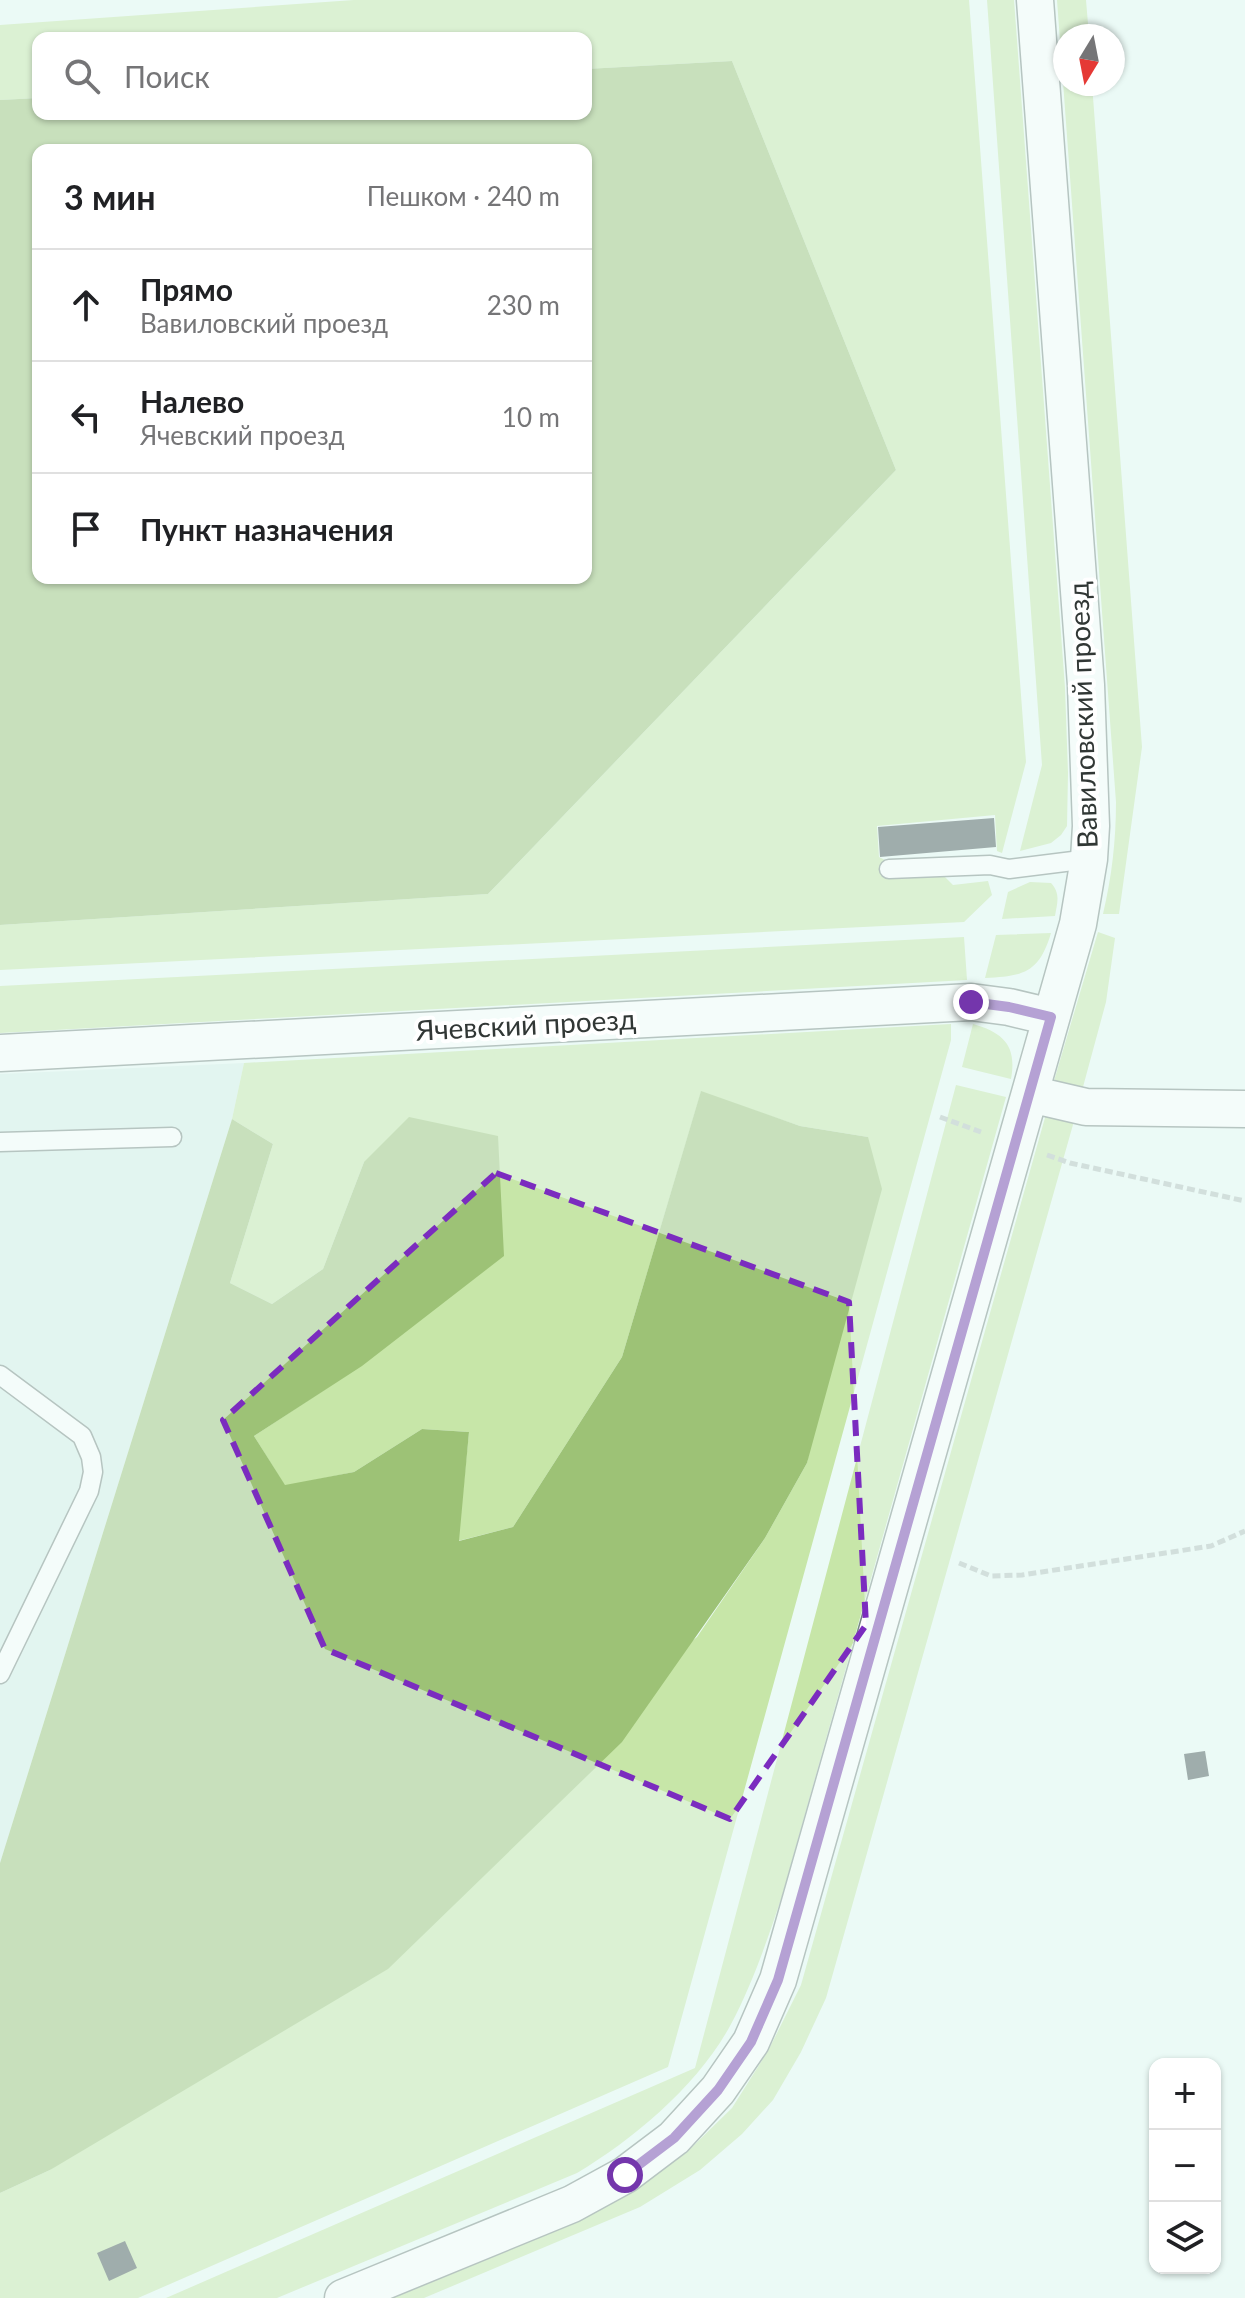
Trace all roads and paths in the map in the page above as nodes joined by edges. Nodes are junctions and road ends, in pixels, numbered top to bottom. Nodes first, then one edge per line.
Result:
1 (1035, 0) edge
2 (1089, 859) junction
3 (889, 869) dead end
4 (1051, 1017) junction
5 (0, 1053) edge
6 (1030, 1094) junction
7 (1245, 1109) edge
8 (172, 1137) dead end
9 (0, 1142) edge
10 (1070, 1163) dead end
11 (1245, 1201) edge
12 (0, 1375) edge
13 (1245, 1531) edge
14 (959, 1563) dead end
15 (0, 1674) edge
16 (343, 2298) edge

1 - 2 street, Вавиловский проезд
2 - 3 lane
2 - 4 street, Вавиловский проезд
4 - 5 street, Ячевский проезд
4 - 6 street, Вавиловский проезд
6 - 7 street
6 - 16 street, Вавиловский проезд
8 - 9 lane
10 - 11 path
12 - 15 lane
13 - 14 path

